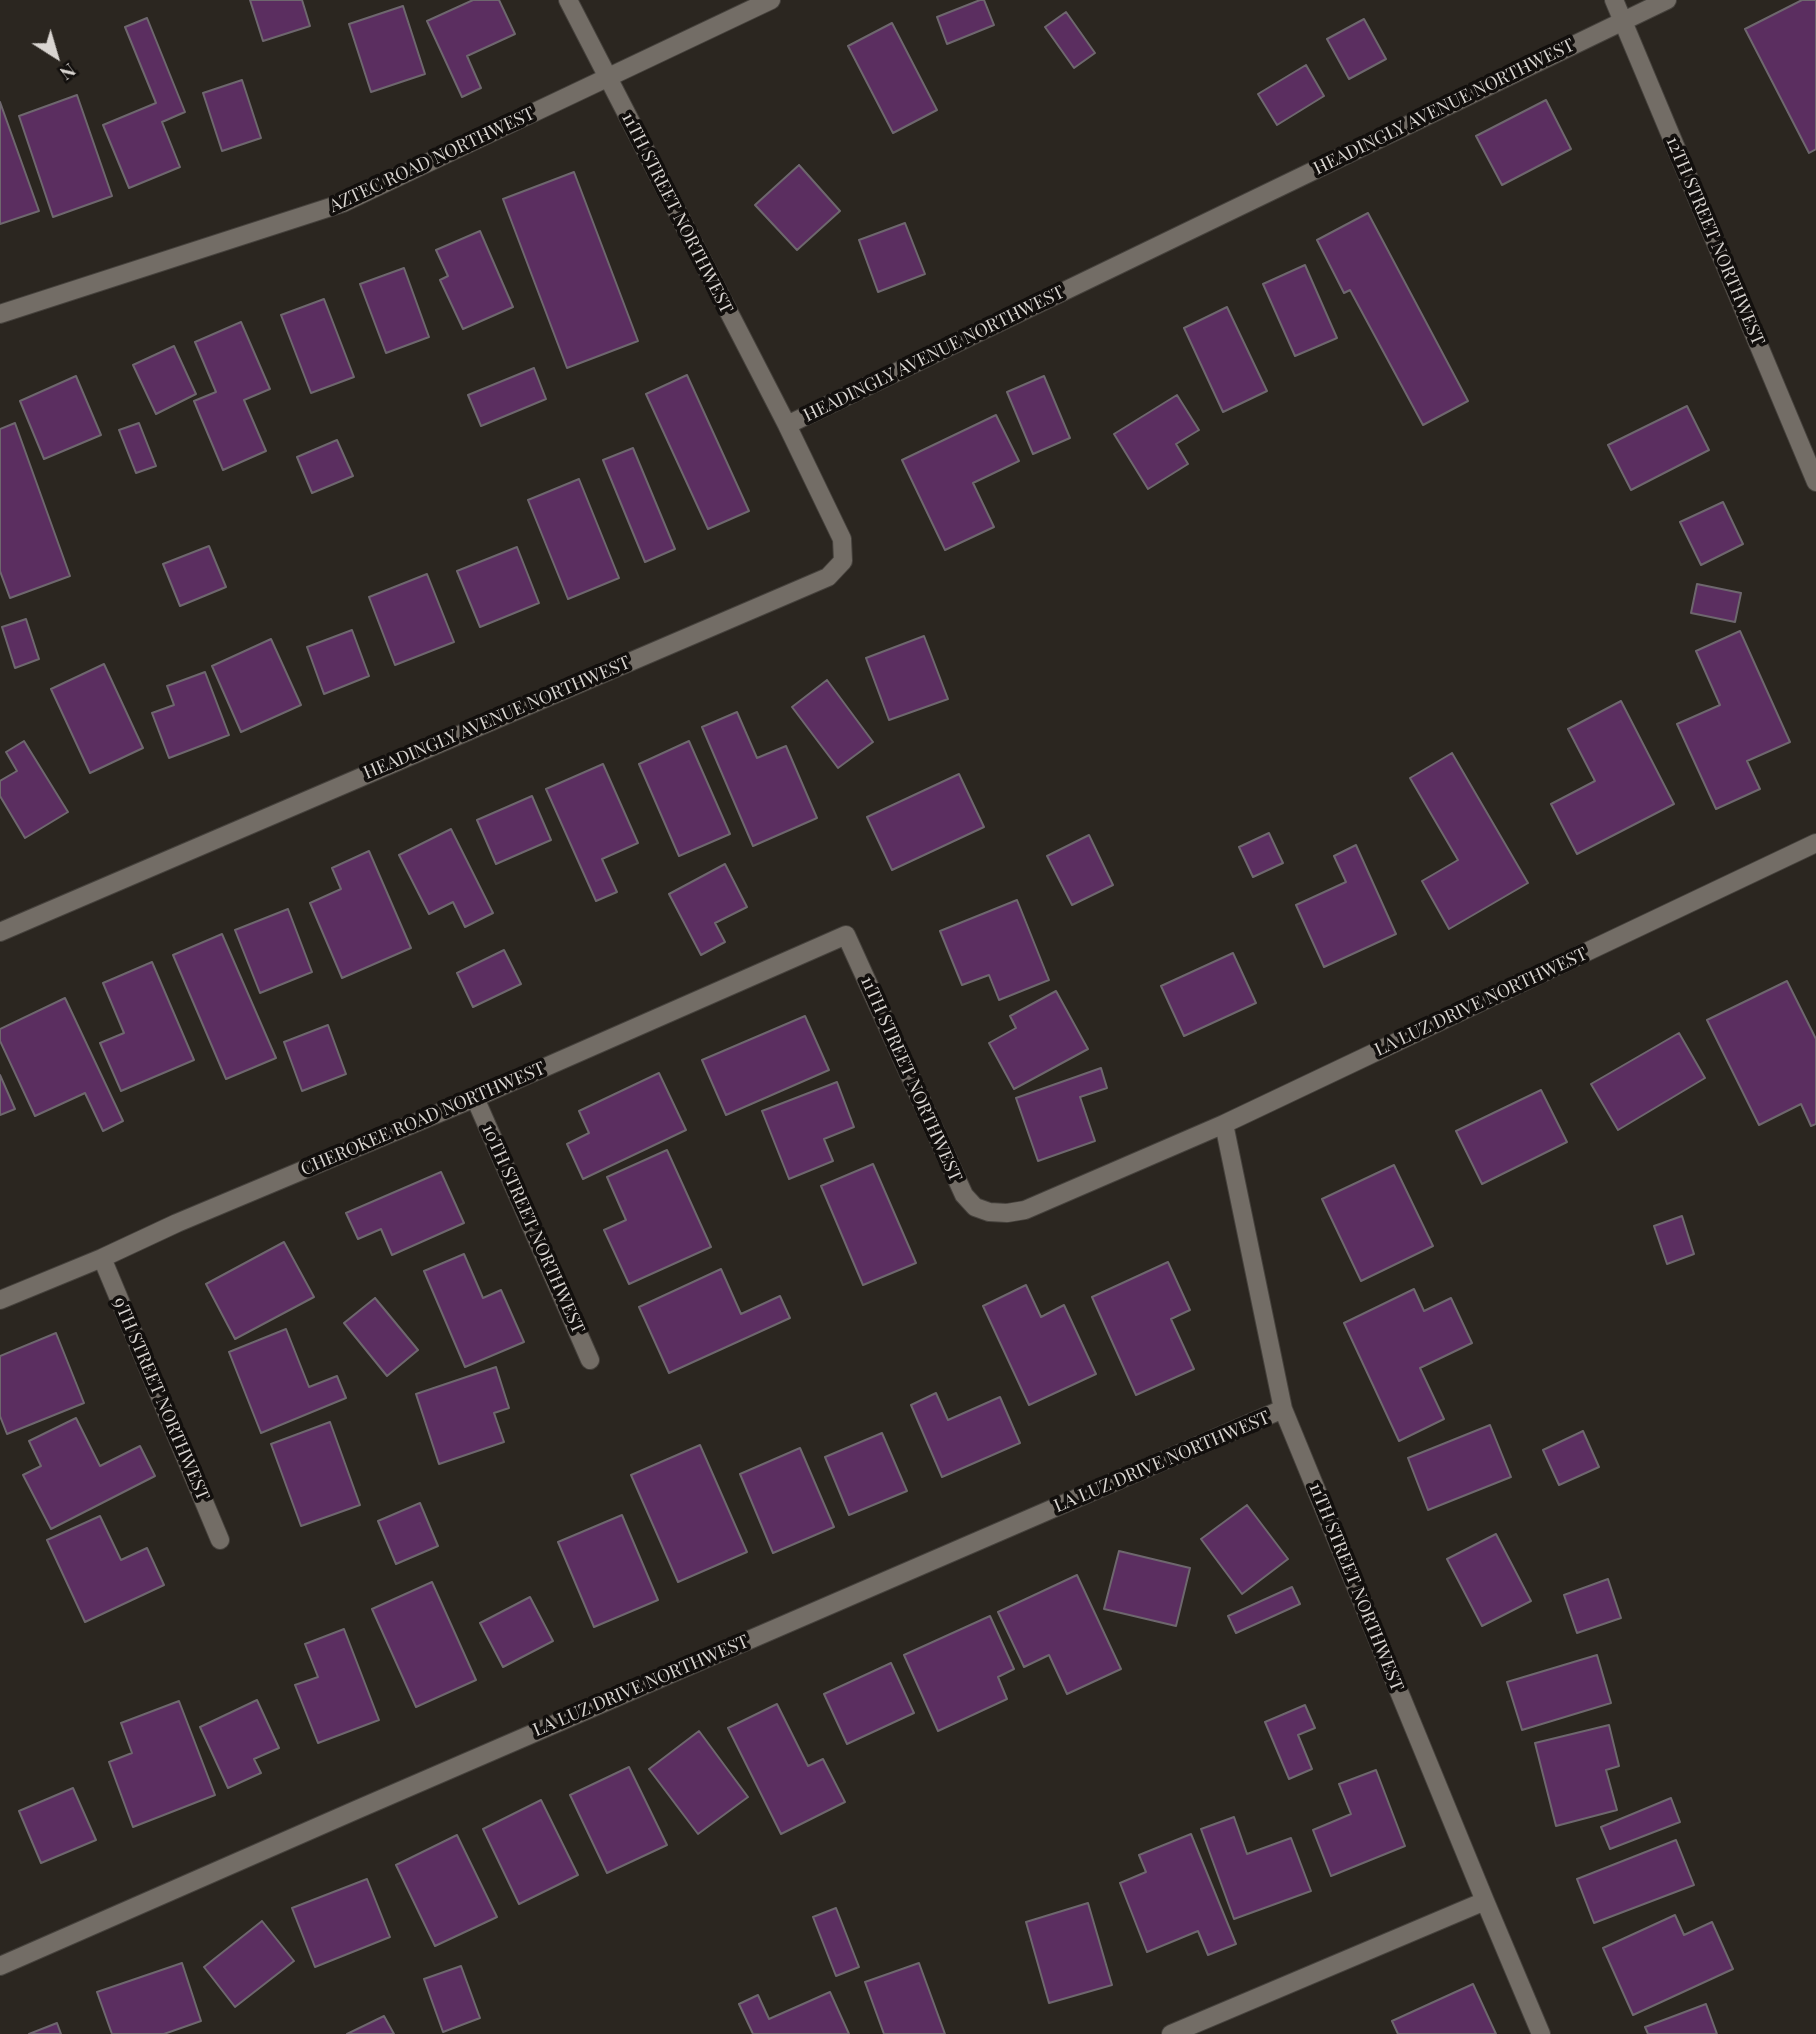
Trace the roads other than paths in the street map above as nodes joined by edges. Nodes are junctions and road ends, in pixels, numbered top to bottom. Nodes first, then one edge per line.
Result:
1 (568, 0) edge
2 (771, 0) edge
3 (1614, 0) edge
4 (1667, 0) edge
5 (1623, 21) junction
6 (607, 78) junction
7 (0, 314) edge
8 (787, 425) junction
9 (1816, 482) edge
10 (1816, 843) edge
11 (0, 932) edge
12 (846, 935) joint
13 (475, 1098) junction
14 (1224, 1124) junction
15 (989, 1212) joint
16 (102, 1258) junction
17 (0, 1300) edge
18 (590, 1360) dead end
19 (1283, 1409) junction
20 (220, 1539) dead end
21 (1485, 1901) junction
22 (0, 1966) edge
23 (1171, 2034) edge
24 (1541, 2034) edge

1 - 6 street, 11TH STREET NORTHWEST
2 - 6 street, AZTEC ROAD NORTHWEST
3 - 5 street, 12TH STREET NORTHWEST
4 - 5 street, HEADINGLY AVENUE NORTHWEST
5 - 8 street, HEADINGLY AVENUE NORTHWEST
5 - 9 street, 12TH STREET NORTHWEST
6 - 7 street, AZTEC ROAD NORTHWEST
6 - 8 street, 11TH STREET NORTHWEST
8 - 11 street, HEADINGLY AVENUE NORTHWEST
10 - 14 street, LA LUZ DRIVE NORTHWEST
12 - 13 street, CHEROKEE ROAD NORTHWEST
12 - 15 street, 11TH STREET NORTHWEST
13 - 16 street, CHEROKEE ROAD NORTHWEST
13 - 18 street, 10TH STREET NORTHWEST
14 - 15 street, LA LUZ DRIVE NORTHWEST
14 - 19 street, 11TH STREET NORTHWEST
16 - 17 street, CHEROKEE ROAD NORTHWEST
16 - 20 street, 9TH STREET NORTHWEST
19 - 21 street, 11TH STREET NORTHWEST
19 - 22 street, LA LUZ DRIVE NORTHWEST
21 - 23 street
21 - 24 street, 11TH STREET NORTHWEST

